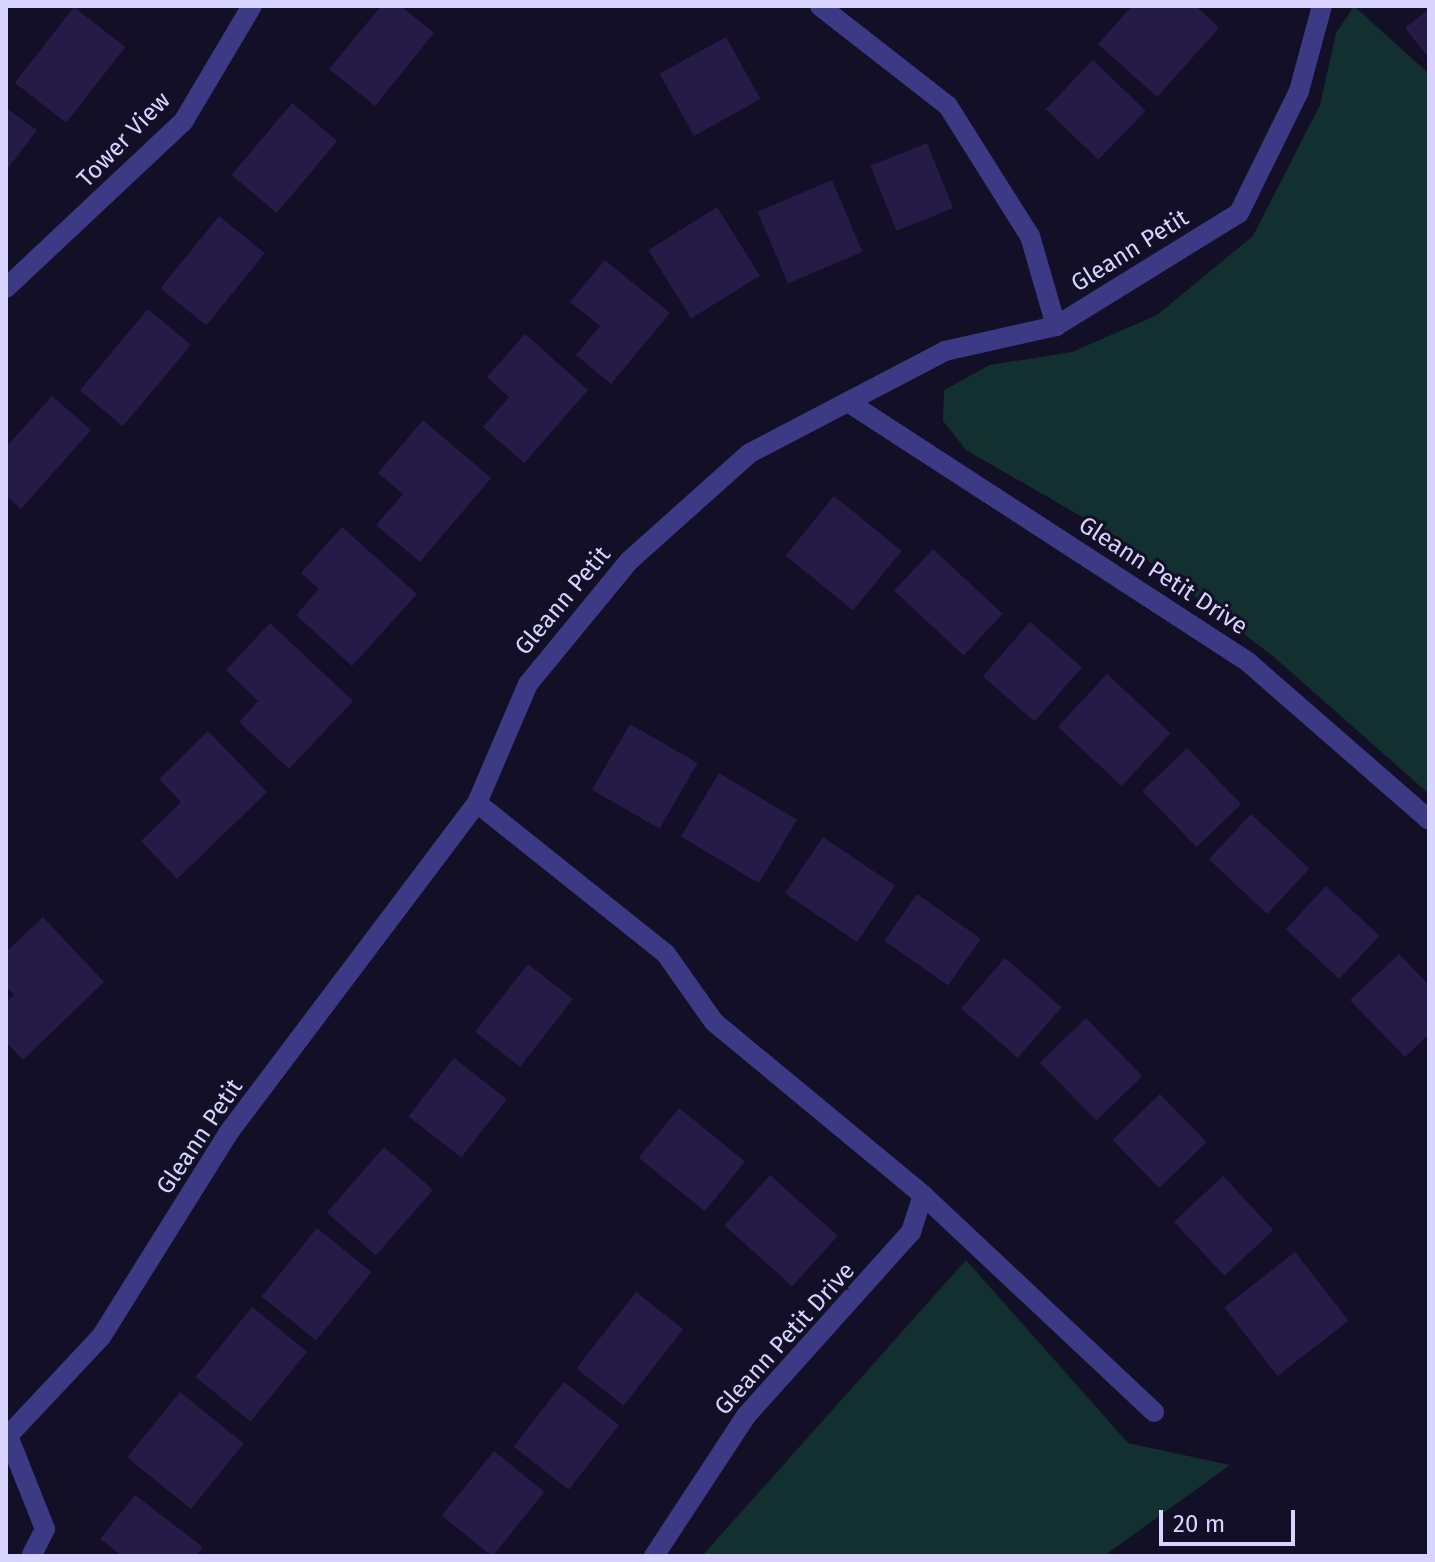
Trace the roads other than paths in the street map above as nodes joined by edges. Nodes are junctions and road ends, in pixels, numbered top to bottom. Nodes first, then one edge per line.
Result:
1 (252, 6) edge
2 (820, 6) edge
3 (1322, 6) edge
4 (6, 288) edge
5 (1056, 326) junction
6 (848, 402) junction
7 (477, 803) junction
8 (1429, 820) edge
9 (923, 1195) junction
10 (1154, 1412) dead end
11 (7, 1435) edge
12 (31, 1556) edge
13 (654, 1556) edge

1 - 4 street, Tower View
2 - 5 street
3 - 5 street, Gleann Petit
5 - 6 street, Gleann Petit
6 - 7 street, Gleann Petit
6 - 8 street, Gleann Petit Drive
7 - 9 street
7 - 11 street, Gleann Petit
9 - 10 street
9 - 13 street, Gleann Petit Drive
11 - 12 street

